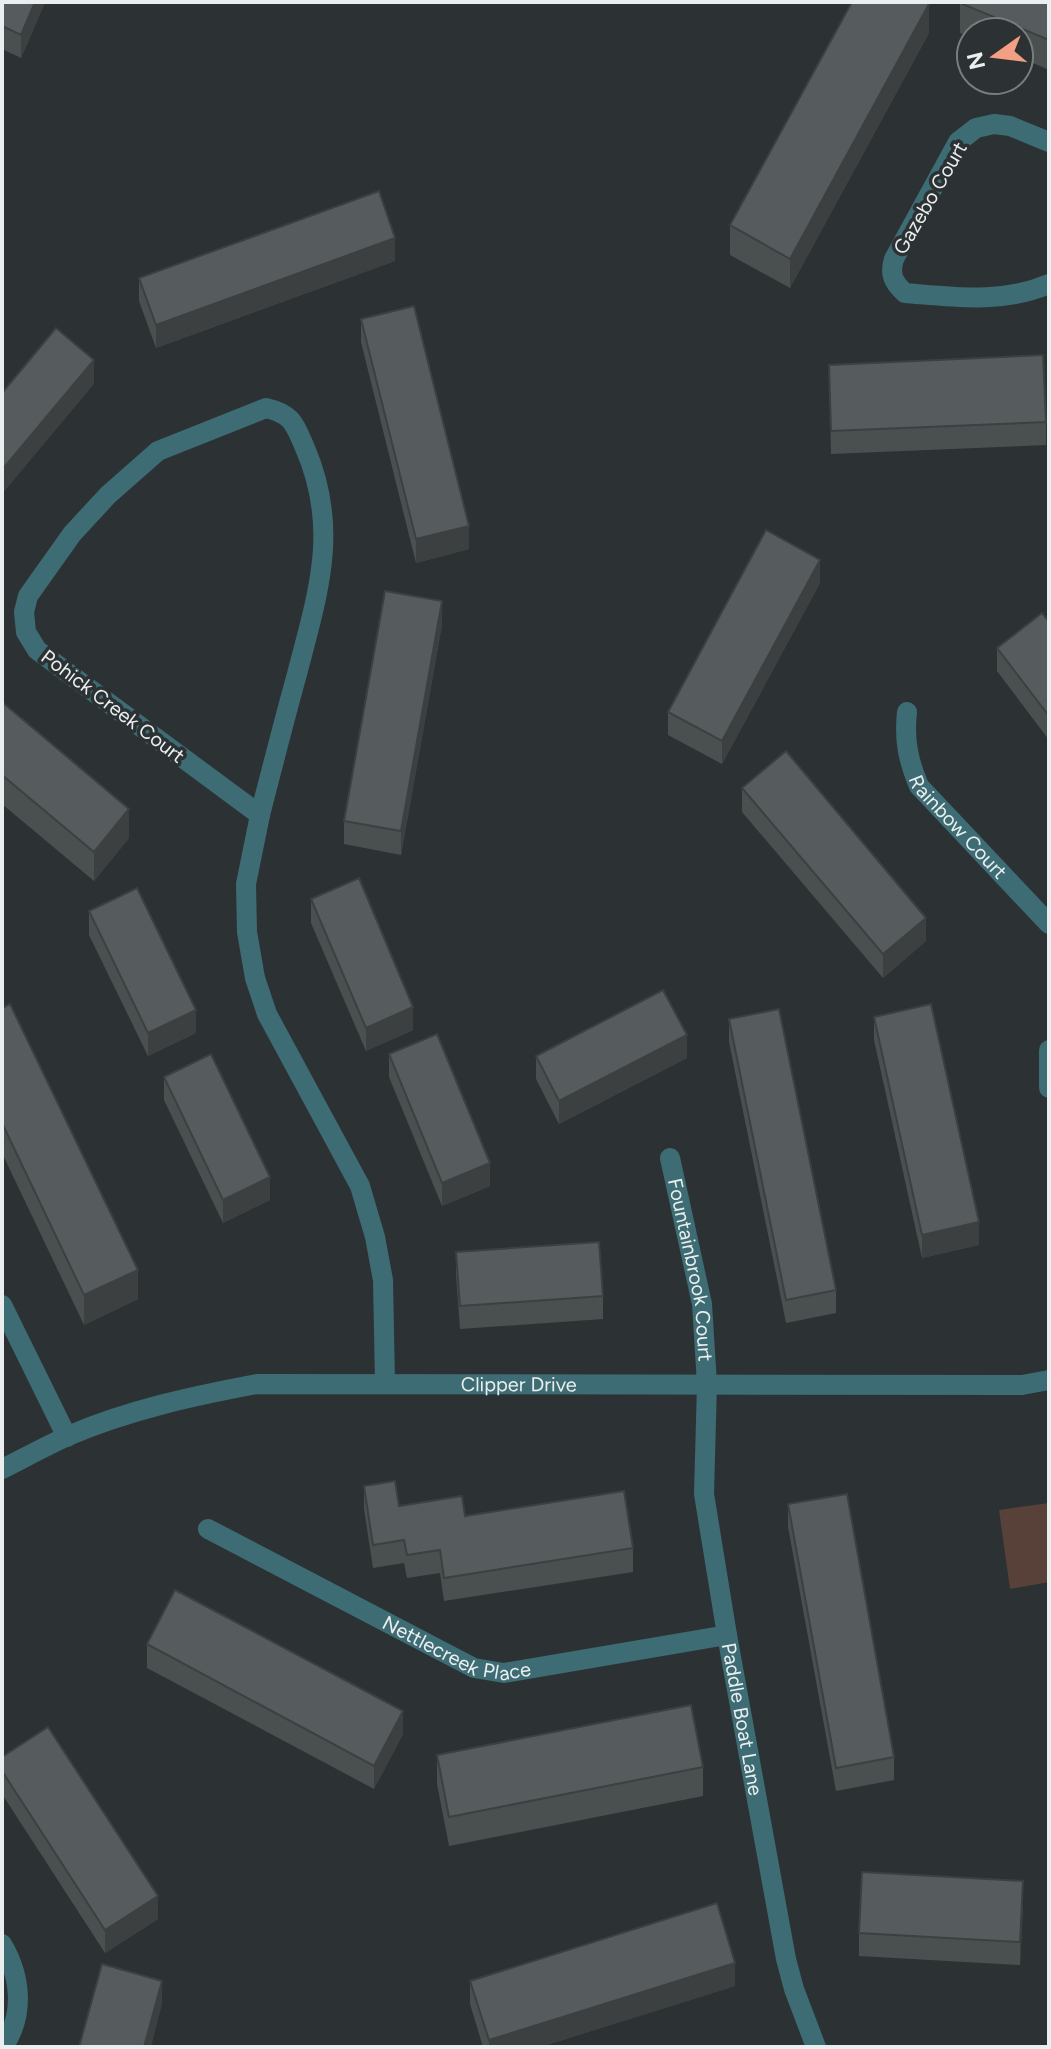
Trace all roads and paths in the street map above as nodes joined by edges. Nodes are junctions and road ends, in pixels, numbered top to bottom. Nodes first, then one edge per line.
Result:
1 (1049, 142) edge
2 (1049, 284) edge
3 (907, 712) dead end
4 (260, 815) junction
5 (1049, 924) edge
6 (1049, 1050) edge
7 (1049, 1088) edge
8 (670, 1158) dead end
9 (2, 1305) edge
10 (1049, 1380) edge
11 (385, 1383) junction
12 (707, 1384) junction
13 (67, 1437) junction
14 (2, 1469) edge
15 (208, 1529) dead end
16 (727, 1635) junction
17 (2, 1944) edge
18 (3, 2047) edge
19 (816, 2047) edge

1 - 2 street, Gazebo Court
3 - 5 street, Rainbow Court
4 - 4 street, Pohick Creek Court
4 - 11 street, Pohick Creek Court
6 - 7 street
8 - 12 street, Fountainbrook Court
9 - 13 street
10 - 12 street, Clipper Drive
11 - 12 street, Clipper Drive
11 - 13 street, Clipper Drive
12 - 16 street, Paddle Boat Lane
13 - 14 street, Clipper Drive
15 - 16 street, Nettlecreek Place
16 - 19 street, Paddle Boat Lane
17 - 18 street

